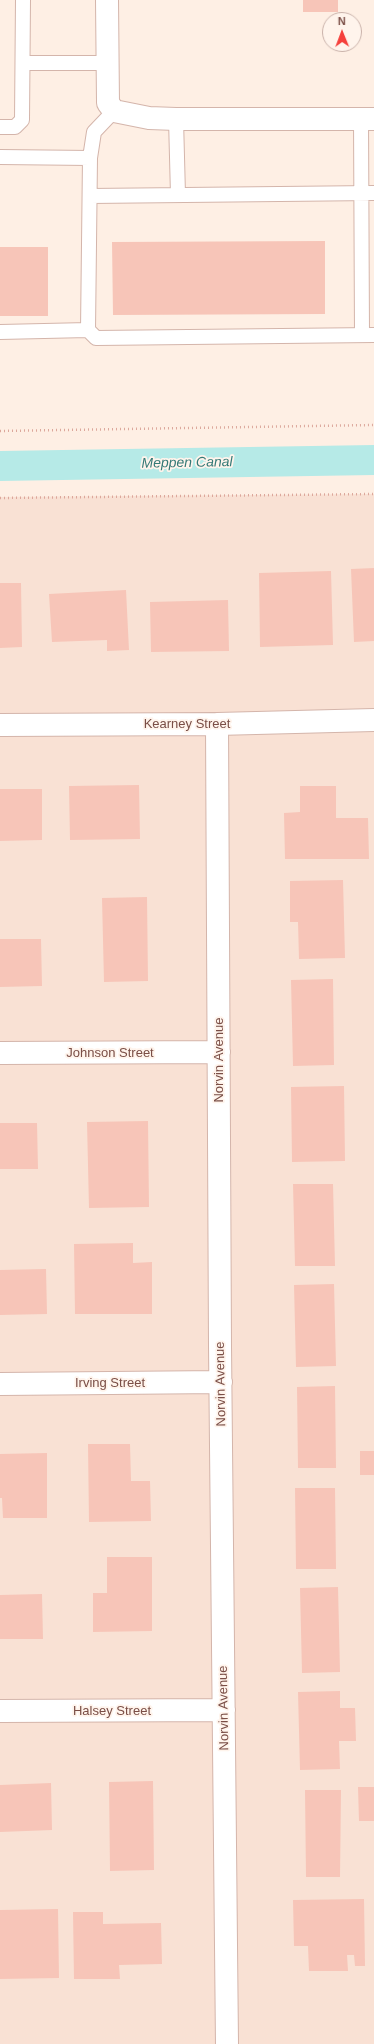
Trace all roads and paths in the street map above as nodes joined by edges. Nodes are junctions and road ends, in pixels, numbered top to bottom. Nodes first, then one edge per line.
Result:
1 (23, 0) edge
2 (107, 0) edge
3 (23, 63) junction
4 (108, 63) junction
5 (114, 111) junction
6 (176, 119) junction
7 (367, 119) edge
8 (0, 127) edge
9 (0, 157) edge
10 (90, 158) junction
11 (368, 193) edge
12 (178, 195) junction
13 (90, 196) junction
14 (88, 330) junction
15 (0, 332) edge
16 (368, 335) edge
17 (374, 425) edge
18 (0, 431) edge
19 (374, 494) edge
20 (0, 498) edge
21 (374, 720) edge
22 (217, 724) junction
23 (0, 725) edge
24 (219, 1052) junction
25 (0, 1053) edge
26 (221, 1382) junction
27 (0, 1384) edge
28 (224, 1710) junction
29 (0, 1711) edge
30 (227, 2044) edge

1 - 3 lane
2 - 4 street
3 - 4 lane
3 - 8 lane
4 - 5 street
5 - 6 street
5 - 10 lane
6 - 7 street
6 - 12 lane
7 - 11 lane
9 - 10 lane
10 - 13 lane
11 - 12 lane
11 - 16 lane
12 - 13 lane
13 - 14 lane
14 - 15 lane
14 - 16 lane
17 - 18 path
19 - 20 path
21 - 22 street, Kearney Street
22 - 23 street, Kearney Street
22 - 24 street, Norvin Avenue
24 - 25 street, Johnson Street
24 - 26 street, Norvin Avenue
26 - 27 street, Irving Street
26 - 28 street, Norvin Avenue
28 - 29 street, Halsey Street
28 - 30 street, Norvin Avenue

